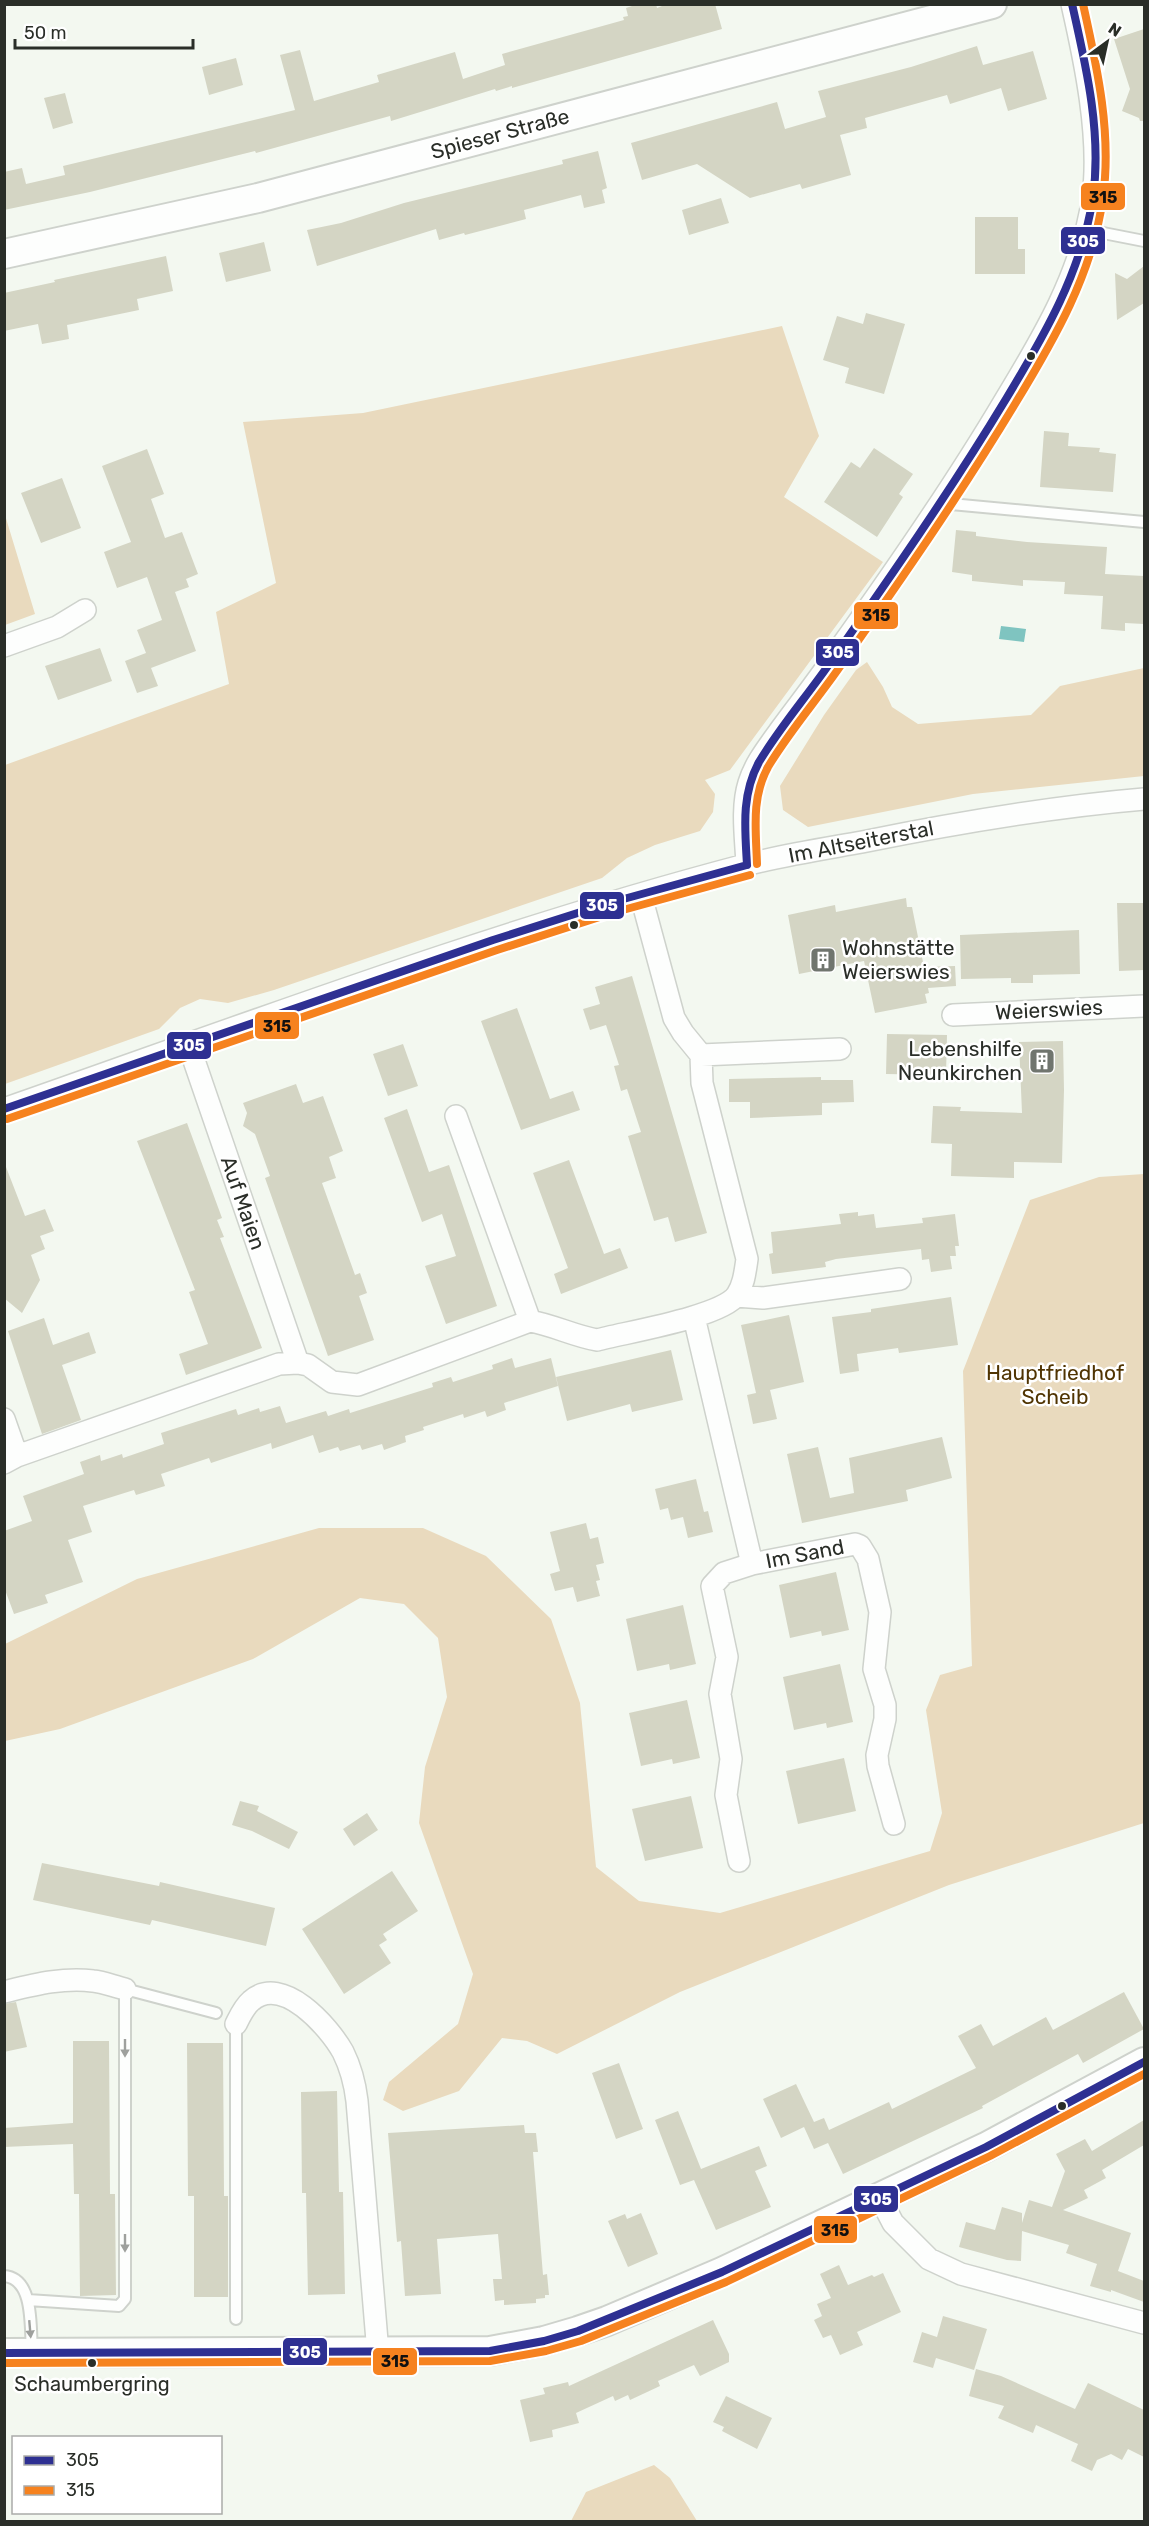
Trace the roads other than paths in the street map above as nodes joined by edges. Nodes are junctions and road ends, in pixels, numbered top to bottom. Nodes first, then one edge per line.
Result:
1 (992, 4) edge
2 (1072, 4) edge
3 (1088, 230) junction
4 (1144, 241) edge
5 (4, 254) edge
6 (940, 503) junction
7 (1144, 522) edge
8 (85, 610) dead end
9 (4, 646) edge
10 (1144, 799) edge
11 (747, 865) junction
12 (641, 896) junction
13 (1144, 1006) edge
14 (953, 1015) dead end
15 (188, 1043) junction
16 (840, 1049) dead end
17 (701, 1055) junction
18 (4, 1109) edge
19 (456, 1116) dead end
20 (900, 1280) dead end
21 (736, 1296) junction
22 (694, 1317) junction
23 (530, 1321) junction
24 (298, 1363) junction
25 (4, 1419) edge
26 (11, 1460) edge
27 (752, 1564) junction
28 (894, 1824) dead end
29 (739, 1861) dead end
30 (125, 1989) junction
31 (4, 1992) edge
32 (216, 2013) dead end
33 (236, 2024) joint
34 (1144, 2062) edge
35 (880, 2198) junction
36 (4, 2276) edge
37 (28, 2300) junction
38 (236, 2319) dead end
39 (1144, 2323) edge
40 (18, 2353) edge
41 (378, 2353) junction

1 - 5 street, Spieser Straße
2 - 3 street
3 - 4 lane
3 - 6 street
6 - 7 lane
6 - 11 street
8 - 9 street
10 - 11 street, Im Altseiterstal
11 - 12 street, Im Altseiterstal
12 - 15 street, Im Altseiterstal
12 - 17 street
13 - 14 street, Weierswies
15 - 18 street, Im Altseiterstal
15 - 24 street, Auf Maien
16 - 17 street
17 - 21 street
19 - 23 street
20 - 21 street
21 - 22 street
22 - 23 street
22 - 27 street, Im Sand
23 - 24 street
24 - 26 street
25 - 26 street
27 - 28 street, Im Sand
27 - 29 street, Im Sand
30 - 31 street
30 - 32 lane
30 -> 37 lane
33 - 38 lane
33 - 41 street
34 - 35 street
35 - 39 street
35 - 41 street
36 - 37 lane
37 -> 40 lane
40 - 41 street

